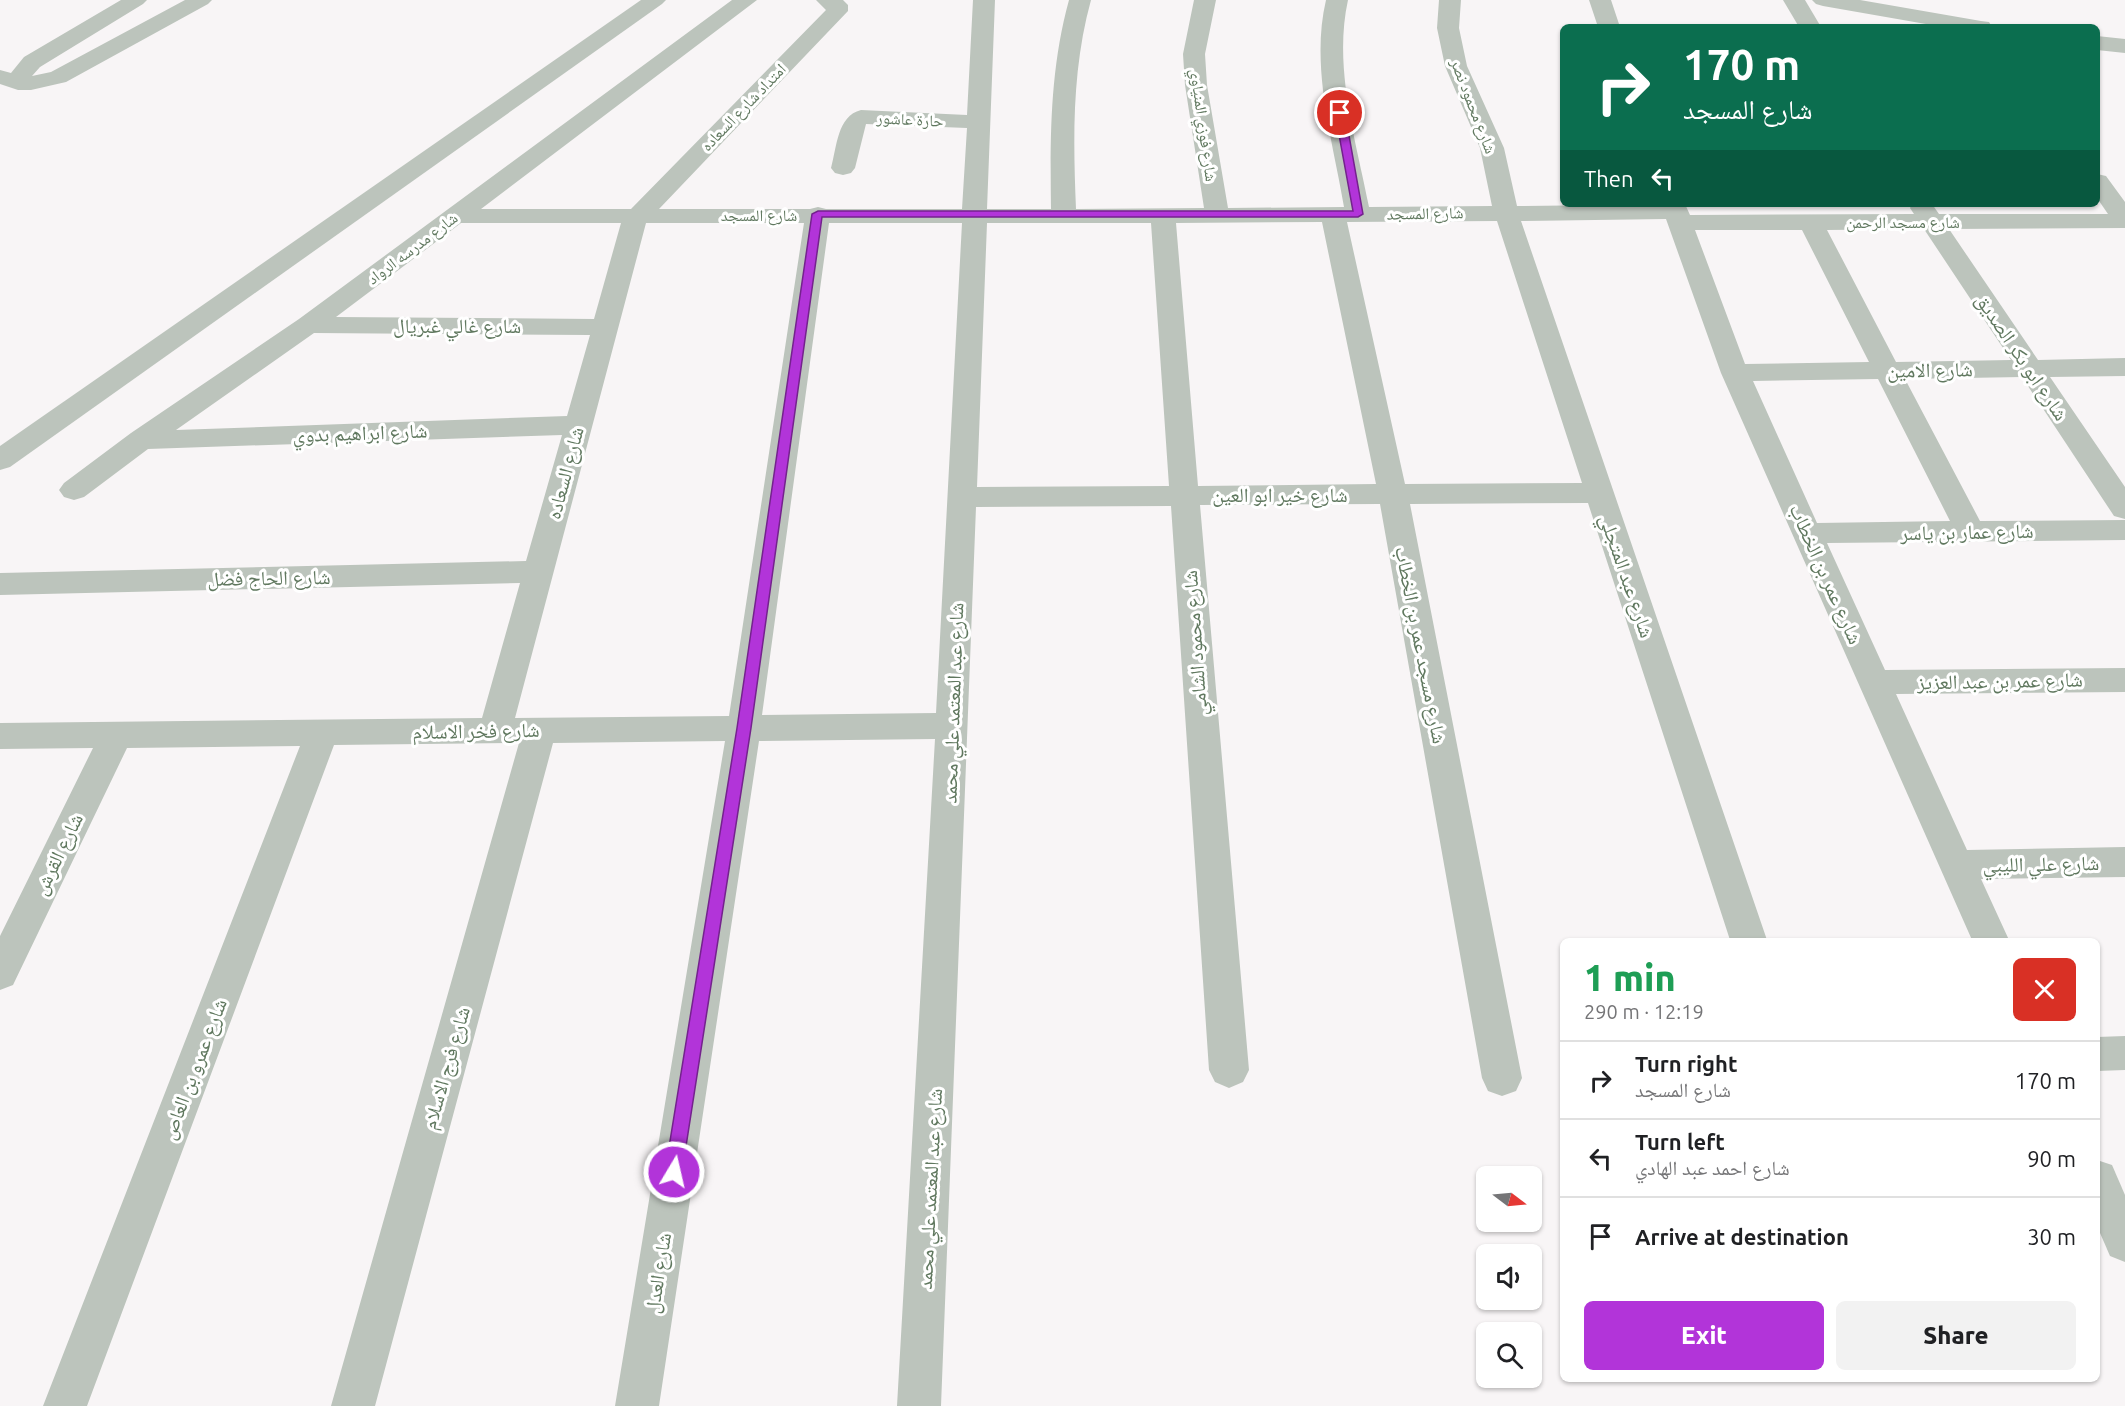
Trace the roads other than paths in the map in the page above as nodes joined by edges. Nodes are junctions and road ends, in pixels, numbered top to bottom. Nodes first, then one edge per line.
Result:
1 (96, 0) edge
2 (168, 0) edge
3 (201, 0) edge
4 (655, 0) edge
5 (746, 0) edge
6 (827, 0) edge
7 (984, 0) edge
8 (1080, 0) edge
9 (1204, 0) edge
10 (1336, 0) edge
11 (1450, 0) edge
12 (1600, 0) edge
13 (1794, 0) edge
14 (1823, 0) edge
15 (129, 4) edge
16 (1608, 24) edge
17 (1808, 24) edge
18 (1963, 24) edge
19 (2100, 43) edge
20 (2125, 46) edge
21 (6, 84) edge
22 (978, 122) junction
23 (843, 168) dead end
24 (2100, 186) edge
25 (1506, 212) junction
26 (1676, 213) edge
27 (1926, 213) edge
28 (818, 214) junction
29 (974, 214) junction
30 (1345, 214) junction
31 (1064, 215) junction
32 (1217, 215) junction
33 (454, 216) junction
34 (638, 216) junction
35 (1163, 216) junction
36 (2125, 220) edge
37 (1810, 222) junction
38 (308, 325) junction
39 (605, 327) junction
40 (2125, 367) edge
41 (2030, 369) junction
42 (1887, 370) junction
43 (1735, 373) junction
44 (578, 425) junction
45 (141, 440) junction
46 (0, 460) edge
47 (75, 490) dead end
48 (1599, 493) junction
49 (1393, 495) junction
50 (1184, 496) junction
51 (961, 497) junction
52 (2125, 509) edge
53 (2125, 530) edge
54 (1971, 532) junction
55 (1808, 533) junction
56 (537, 572) junction
57 (0, 584) edge
58 (2125, 680) edge
59 (1875, 682) junction
60 (952, 726) junction
61 (744, 728) junction
62 (540, 730) junction
63 (495, 731) junction
64 (322, 732) junction
65 (116, 735) junction
66 (0, 736) edge
67 (2125, 862) edge
68 (1956, 865) junction
69 (1748, 938) edge
70 (1989, 938) edge
71 (0, 974) edge
72 (2125, 1053) edge
73 (2100, 1054) edge
74 (1229, 1070) dead end
75 (1502, 1078) dead end
76 (2100, 1186) edge
77 (2125, 1242) edge
78 (65, 1406) edge
79 (352, 1406) edge
80 (637, 1406) edge
81 (919, 1406) edge

1 - 15 street
2 - 21 street
3 - 21 street
4 - 46 street
5 - 33 street, شارع مدرسه الرواد
6 - 34 street, امتداد شارع السعاده
7 - 22 street, شارع عبد المعتمد علي محمد
8 - 31 street
9 - 32 street, شارع فوزي المنياوي
10 - 30 street, شارع مسجد عمر بن الخطاب
11 - 25 street, شارع محمود نصر
12 - 16 street
13 - 17 street
14 - 18 street
15 - 21 street
19 - 20 street
22 - 23 street, حارة عاشور
22 - 29 street, شارع عبد المعتمد علي محمد
24 - 36 street
25 - 26 street, شارع المسجد
25 - 30 street, شارع المسجد
25 - 48 street, شارع عبد المتجلي
26 - 37 street, شارع مسجد الرحمن
26 - 43 street, شارع عمر بن الخطاب
27 - 36 street, شارع مسجد الرحمن
27 - 37 street, شارع مسجد الرحمن
27 - 41 street, شارع ابو بكر الصديق
28 - 29 street, شارع المسجد
28 - 34 street, شارع المسجد
28 - 61 street, شارع العدل
29 - 31 street, شارع المسجد
29 - 51 street, شارع عبد المعتمد علي محمد
30 - 32 street, شارع المسجد
30 - 49 street, شارع مسجد عمر بن الخطاب
31 - 35 street, شارع المسجد
32 - 35 street, شارع المسجد
33 - 34 street, شارع المسجد
33 - 38 street, شارع مدرسه الرواد
34 - 39 street, شارع السعاده
35 - 50 street, شارع محمود الشامي
37 - 42 street
38 - 39 street, شارع غالي غبريال
38 - 45 street, شارع مدرسه الرواد
39 - 44 street, شارع السعاده
40 - 41 street, شارع الامين
41 - 42 street, شارع الامين
41 - 52 street, شارع ابو بكر الصديق
42 - 43 street, شارع الامين
42 - 54 street
43 - 55 street, شارع عمر بن الخطاب
44 - 45 street, شارع ابراهيم بدوي
44 - 56 street, شارع السعاده
45 - 47 street, شارع مدرسه الرواد
48 - 49 street, شارع خير ابو العين
48 - 69 street, شارع عبد المتجلي
49 - 50 street, شارع خير ابو العين
49 - 75 street, شارع مسجد عمر بن الخطاب
50 - 51 street, شارع خير ابو العين
50 - 74 street, شارع محمود الشامي
51 - 60 street, شارع عبد المعتمد علي محمد
53 - 54 street, شارع عمار بن ياسر
54 - 55 street, شارع عمار بن ياسر
55 - 59 street, شارع عمر بن الخطاب
56 - 57 street, شارع الحاج فضل
56 - 63 street, شارع السعاده
58 - 59 street, شارع عمر بن عبد العزيز
59 - 68 street, شارع عمر بن الخطاب
60 - 61 street, شارع فخر الاسلام
60 - 81 street, شارع عبد المعتمد علي محمد
61 - 62 street, شارع فخر الاسلام
61 - 80 street, شارع العدل
62 - 63 street, شارع فخر الاسلام
62 - 79 street, شارع فرج الاسلام
63 - 64 street, شارع فخر الاسلام
64 - 65 street, شارع فخر الاسلام
64 - 78 street, شارع عمرو بن العاص
65 - 66 street, شارع فخر الاسلام
65 - 71 street, شارع القرش
67 - 68 street, شارع علي الليبي
68 - 70 street, شارع عمر بن الخطاب
72 - 73 street
76 - 77 street

